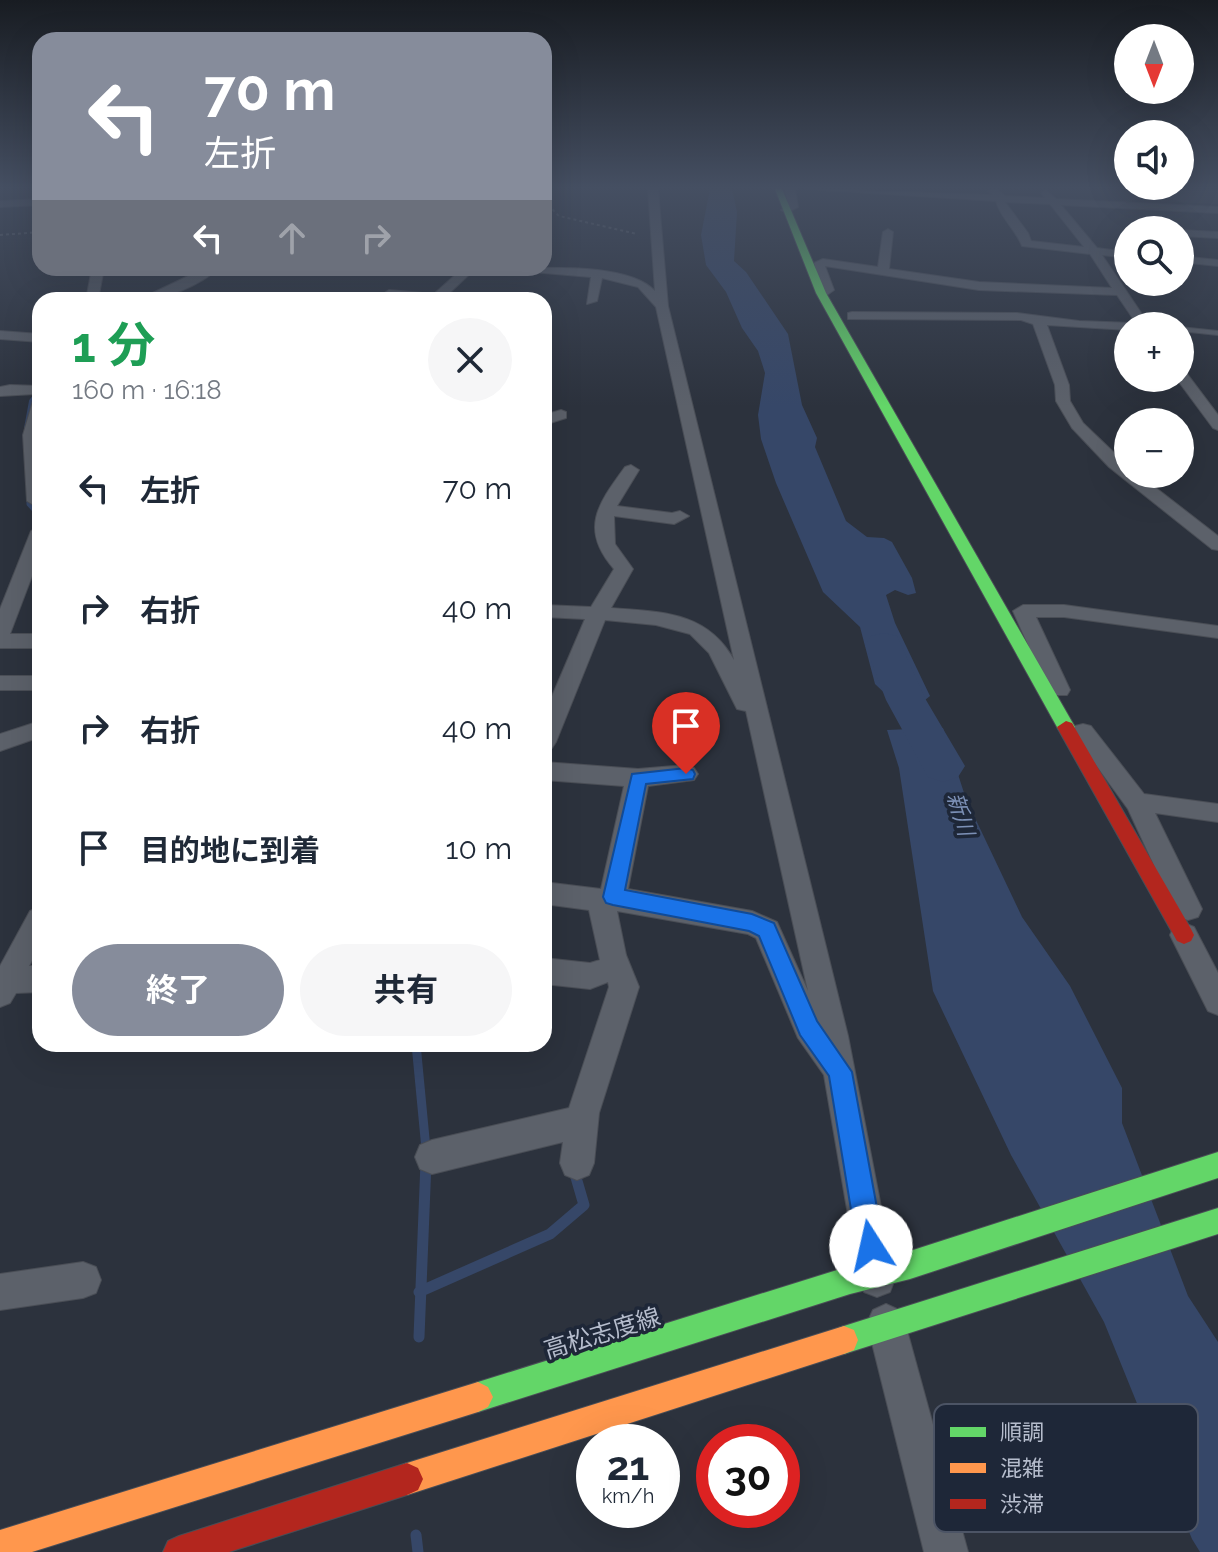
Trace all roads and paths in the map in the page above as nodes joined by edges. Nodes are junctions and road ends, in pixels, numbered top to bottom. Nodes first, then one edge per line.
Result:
1 (659, 261) edge
2 (807, 261) edge
3 (884, 261) edge
4 (1100, 261) edge
5 (823, 262) joint
6 (552, 271) edge
7 (883, 271) junction
8 (1020, 272) dead end
9 (597, 275) junction
10 (200, 276) edge
11 (461, 276) edge
12 (1114, 282) edge
13 (1023, 286) junction
14 (164, 292) edge
15 (444, 292) edge
16 (1114, 292) edge
17 (821, 293) junction
18 (591, 301) dead end
19 (662, 306) junction
20 (1000, 306) dead end
21 (852, 316) dead end
22 (1017, 317) junction
23 (1039, 322) junction
24 (1114, 325) edge
25 (1194, 330) edge
26 (1218, 333) edge
27 (0, 335) edge
28 (32, 337) edge
29 (0, 392) edge
30 (1193, 392) edge
31 (32, 396) edge
32 (561, 415) dead end
33 (552, 418) edge
34 (1218, 425) edge
35 (631, 470) dead end
36 (606, 510) junction
37 (680, 516) dead end
38 (1218, 545) edge
39 (32, 552) edge
40 (552, 611) edge
41 (597, 614) junction
42 (1218, 632) edge
43 (0, 638) edge
44 (32, 640) edge
45 (0, 683) edge
46 (32, 683) edge
47 (757, 713) junction
48 (552, 723) edge
49 (32, 732) edge
50 (0, 743) edge
51 (552, 772) edge
52 (686, 774) dead end
53 (638, 778) junction
54 (1138, 804) junction
55 (1218, 813) edge
56 (552, 894) edge
57 (611, 899) junction
58 (32, 933) edge
59 (1192, 936) junction
60 (1218, 965) edge
61 (616, 967) junction
62 (552, 972) edge
63 (32, 980) edge
64 (2, 986) edge
65 (1218, 1002) edge
66 (840, 1072) junction
67 (582, 1121) junction
68 (432, 1157) dead end
69 (577, 1163) dead end
70 (1218, 1165) edge
71 (1218, 1221) edge
72 (876, 1275) junction
73 (83, 1280) dead end
74 (0, 1292) edge
75 (887, 1327) junction
76 (934, 1506) edge
77 (941, 1532) edge
78 (0, 1546) edge
79 (179, 1552) edge
80 (946, 1552) edge

1 - 19 street
2 - 17 street
3 - 7 street
4 - 12 street
5 - 7 street
5 - 17 street
6 - 9 street
7 - 13 street
8 - 13 street
9 - 18 street
9 - 19 street
10 - 14 street
11 - 15 street
13 - 16 street
17 - 59 street
19 - 47 street
20 - 22 street
21 - 22 street
22 - 23 street
23 - 24 street
23 - 38 street
25 - 26 lane
27 - 28 street
29 - 31 street
30 - 34 street
32 - 33 street
35 - 36 street
36 - 37 street
36 - 41 street
39 - 43 street
40 - 41 street
41 - 47 street
41 - 48 street
42 - 54 street
43 - 44 street
45 - 46 street
47 - 66 street
49 - 50 street
51 - 53 street
52 - 53 street
53 - 57 street
54 - 55 street
54 - 59 street
56 - 57 street
57 - 61 street
57 - 66 street
58 - 64 street
59 - 60 street
59 - 65 street
61 - 62 street
61 - 67 street
63 - 64 street
66 - 72 street
67 - 68 street
67 - 69 street
70 - 72 street, 高松志度線
71 - 75 street
72 - 75 street
72 - 78 street, 高松志度線
73 - 74 street
75 - 76 street
75 - 79 street
77 - 80 street

